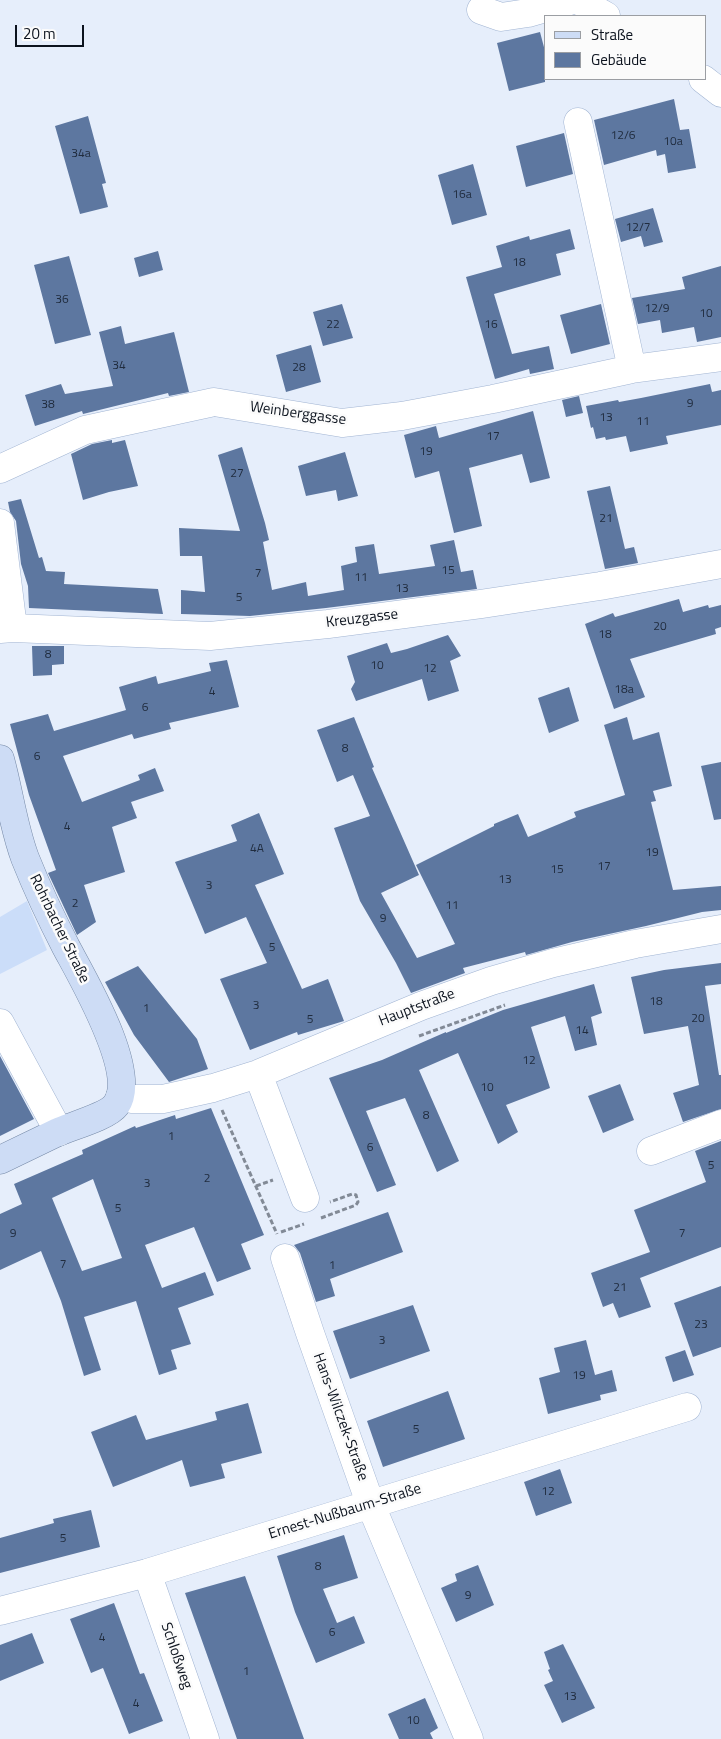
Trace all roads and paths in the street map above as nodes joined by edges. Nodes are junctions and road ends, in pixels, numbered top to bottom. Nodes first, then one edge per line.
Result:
1 (573, 0) edge
2 (578, 0) edge
3 (481, 10) dead end
4 (604, 15) edge
5 (704, 80) edge
6 (721, 93) edge
7 (578, 122) dead end
8 (721, 356) edge
9 (632, 369) junction
10 (0, 469) edge
11 (0, 523) edge
12 (721, 564) edge
13 (7, 629) edge
14 (0, 758) edge
15 (721, 929) edge
16 (508, 1004) dead end
17 (0, 1023) edge
18 (415, 1038) dead end
19 (258, 1074) junction
20 (212, 1088) junction
21 (120, 1097) junction
22 (721, 1124) edge
23 (59, 1132) junction
24 (650, 1151) dead end
25 (0, 1160) edge
26 (305, 1198) dead end
27 (281, 1246) joint
28 (687, 1407) dead end
29 (370, 1503) junction
30 (147, 1573) junction
31 (0, 1611) edge
32 (205, 1739) edge
33 (469, 1739) edge

1 - 3 street
2 - 4 street
5 - 6 street
7 - 9 street
8 - 9 street, Weinberggasse
9 - 10 street, Weinberggasse
11 - 13 street
12 - 13 street, Kreuzgasse
14 - 21 main road, Rohrbacher Straße
15 - 19 street, Hauptstraße
16 - 18 path
17 - 23 street
19 - 20 street, Hauptstraße
19 - 26 street
20 - 21 street, Hauptstraße
20 - 27 path
21 - 23 main road
22 - 24 street
23 - 25 main road
27 - 29 street, Hans-Wilczek-Straße
28 - 29 street, Ernest-Nußbaum-Straße
29 - 30 street, Ernest-Nußbaum-Straße
29 - 33 street, Hans-Wilczek-Straße
30 - 31 street, Ernest-Nußbaum-Straße
30 - 32 street, Schloßweg

